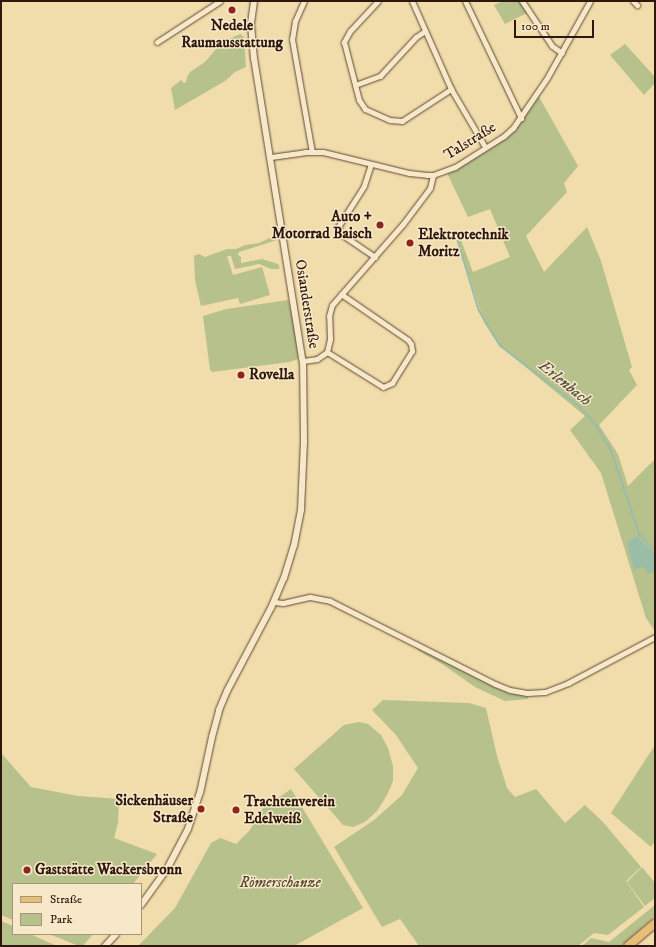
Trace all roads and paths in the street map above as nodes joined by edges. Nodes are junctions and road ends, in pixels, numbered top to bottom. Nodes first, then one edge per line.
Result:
1 (220, 1) edge
2 (254, 1) edge
3 (304, 1) edge
4 (378, 1) edge
5 (412, 1) edge
6 (466, 1) edge
7 (522, 1) edge
8 (587, 2) edge
9 (425, 31) junction
10 (157, 42) dead end
11 (562, 53) junction
12 (355, 85) junction
13 (451, 89) junction
14 (521, 118) junction
15 (485, 147) junction
16 (312, 152) junction
17 (270, 157) junction
18 (371, 164) junction
19 (433, 175) junction
20 (375, 257) junction
21 (341, 294) junction
22 (328, 352) junction
23 (303, 361) junction
24 (274, 602) junction
25 (655, 637) edge
26 (142, 904) edge
27 (655, 923) edge
28 (115, 935) edge
29 (105, 946) edge
30 (628, 946) edge

1 - 10 street
2 - 17 street, Osianderstraße
3 - 16 street
4 - 12 street
5 - 9 street
6 - 14 street
7 - 11 street
8 - 11 street, Talstraße
9 - 12 street
9 - 13 street
11 - 14 street, Talstraße
12 - 13 street
13 - 15 street
14 - 15 street, Talstraße
15 - 19 street, Talstraße
16 - 17 street, Talstraße
16 - 18 street, Talstraße
17 - 23 street, Osianderstraße
18 - 19 street, Talstraße
18 - 20 street
19 - 20 street
20 - 21 street
21 - 22 street
21 - 22 street
22 - 23 street
23 - 24 street, Osianderstraße
24 - 25 street
24 - 26 street, Osianderstraße
27 - 30 main road
28 - 29 street

